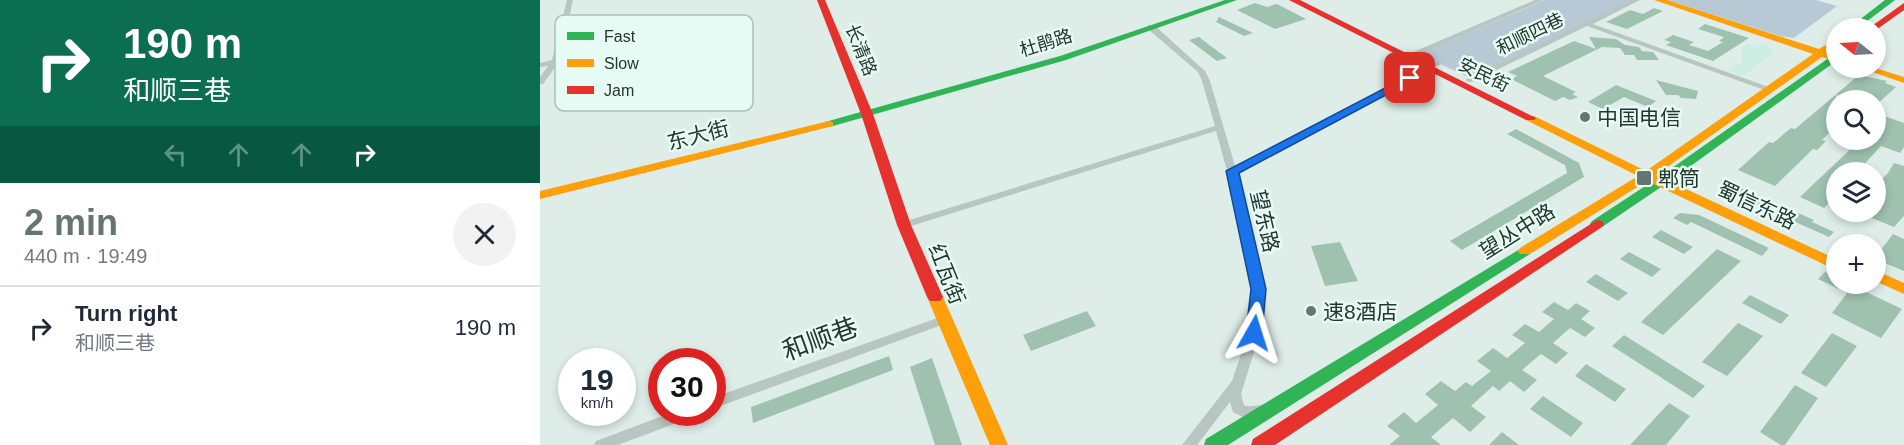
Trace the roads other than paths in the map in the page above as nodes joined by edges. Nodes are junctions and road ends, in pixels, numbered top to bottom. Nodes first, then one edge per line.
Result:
1 (570, 0) edge
2 (821, 0) edge
3 (1222, 0) edge
4 (1233, 0) edge
5 (1293, 0) edge
6 (1301, 0) edge
7 (1541, 0) edge
8 (1636, 0) edge
9 (1658, 0) edge
10 (1664, 0) edge
11 (1891, 0) edge
12 (1904, 6) edge
13 (566, 15) edge
14 (1867, 18) edge
15 (1886, 19) edge
16 (1587, 24) junction
17 (1152, 28) junction
18 (1826, 53) edge
19 (1826, 53) edge
20 (1415, 54) junction
21 (1826, 58) edge
22 (1826, 59) edge
23 (555, 62) joint
24 (540, 64) edge
25 (1433, 66) junction
26 (1886, 71) edge
27 (1886, 73) edge
28 (1904, 78) edge
29 (1469, 80) junction
30 (540, 81) edge
31 (1770, 89) junction
32 (866, 112) junction
33 (1218, 128) junction
34 (1232, 171) junction
35 (1657, 177) junction
36 (540, 190) edge
37 (540, 195) edge
38 (904, 225) junction
39 (1826, 253) edge
40 (1826, 260) edge
41 (1886, 280) edge
42 (1886, 288) edge
43 (1904, 289) edge
44 (1904, 297) edge
45 (943, 320) junction
46 (1241, 378) junction
47 (726, 399) edge
48 (1270, 408) junction
49 (653, 426) edge
50 (602, 445) edge
51 (999, 445) edge
52 (1189, 445) edge
53 (1213, 445) edge
54 (1260, 445) edge

1 - 13 street
2 - 32 main road, 长清路
3 - 17 main road, 杜鹃路
4 - 17 main road, 杜鹃路
5 - 25 main road, 安民街
6 - 20 main road, 安民街
7 - 20 street
8 - 16 street, 和顺四巷
9 - 18 main road
10 - 19 main road
11 - 14 main road
12 - 15 main road
16 - 29 street, 和顺四巷
16 - 31 street
17 - 32 main road, 杜鹃路
17 - 33 street, 望东路
20 - 25 main road, 安民街
21 - 31 main road, 望丛中路
22 - 35 main road, 望丛中路
23 - 24 street
23 - 30 street
25 - 29 main road, 安民街
25 - 34 street
25 - 35 main road, 安民街
26 - 28 main road
27 - 28 main road
29 - 35 main road, 安民街
31 - 35 main road, 望丛中路
32 - 36 main road, 东大街
32 - 37 main road, 东大街
32 - 38 main road, 红瓦街
33 - 34 street, 望东路
33 - 38 street
34 - 46 street, 望东路
35 - 39 main road, 蜀信东路
35 - 40 main road, 蜀信东路
35 - 48 main road, 望丛中路
35 - 54 main road, 望丛中路
38 - 45 main road, 红瓦街
41 - 43 main road
42 - 44 main road
45 - 47 street, 和顺巷
45 - 51 main road, 红瓦街
46 - 48 street, 望东路
46 - 52 street, 望东路
48 - 53 main road, 望丛中路
49 - 50 street

